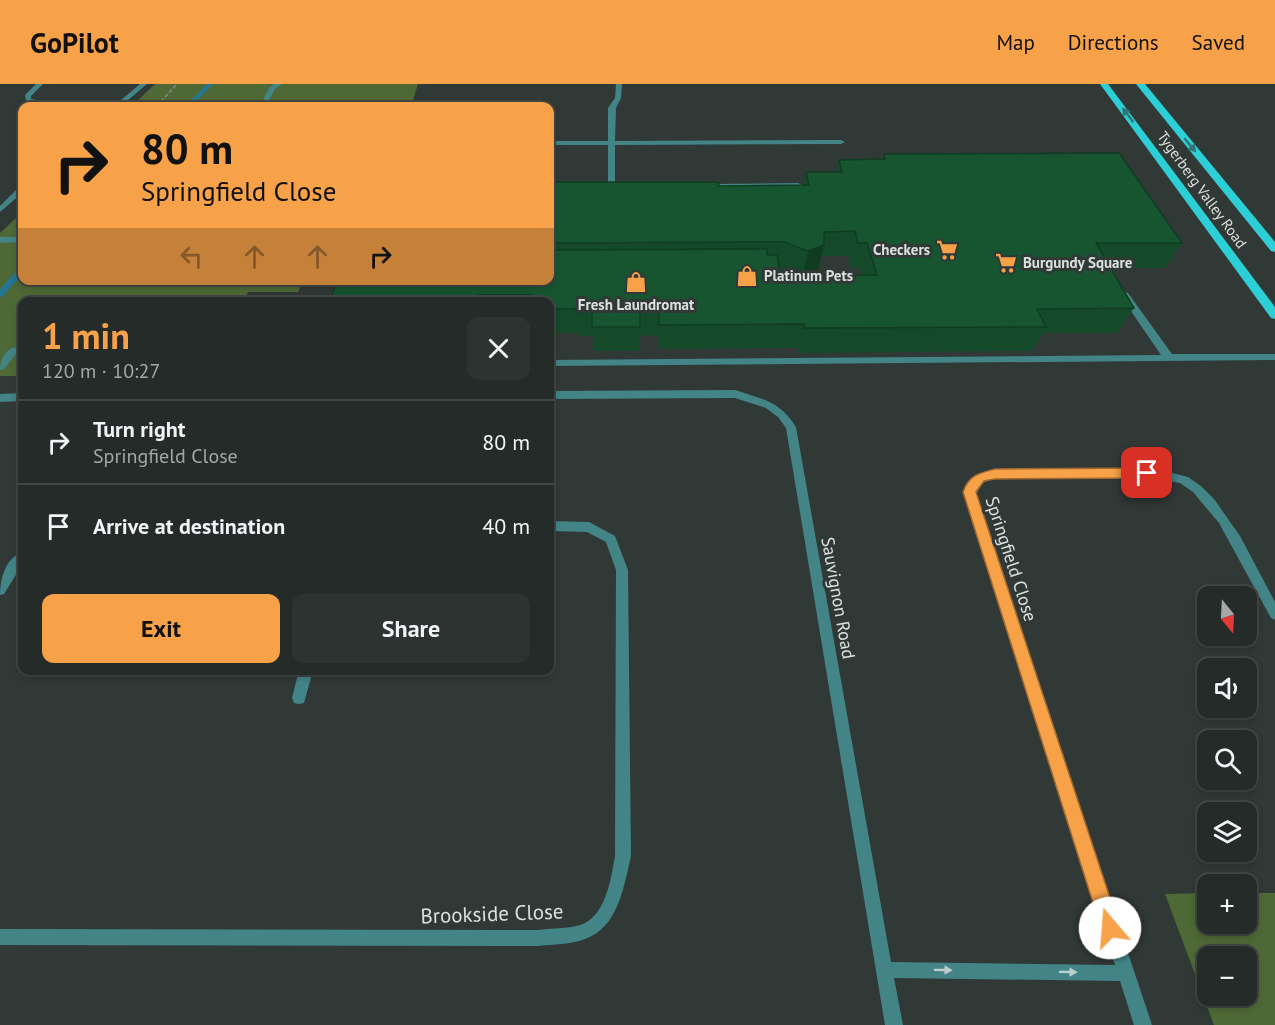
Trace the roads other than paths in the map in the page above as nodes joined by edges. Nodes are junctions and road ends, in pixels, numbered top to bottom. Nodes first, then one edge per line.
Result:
1 (39, 84) edge
2 (144, 84) edge
3 (279, 84) edge
4 (619, 84) edge
5 (1104, 84) edge
6 (1140, 84) edge
7 (34, 102) edge
8 (122, 102) edge
9 (265, 102) edge
10 (841, 142) dead end
11 (554, 143) dead end
12 (611, 143) junction
13 (798, 185) edge
14 (704, 186) edge
15 (601, 187) edge
16 (611, 187) junction
17 (622, 187) edge
18 (18, 193) edge
19 (0, 210) edge
20 (0, 240) edge
21 (18, 240) edge
22 (1275, 249) edge
23 (1117, 284) edge
24 (1275, 315) edge
25 (14, 350) dead end
26 (1275, 357) edge
27 (1169, 358) junction
28 (554, 363) edge
29 (0, 367) edge
30 (554, 395) edge
31 (0, 398) edge
32 (18, 398) edge
33 (554, 526) edge
34 (18, 561) edge
35 (0, 590) edge
36 (1275, 614) edge
37 (305, 675) edge
38 (299, 698) dead end
39 (0, 937) edge
40 (885, 970) junction
41 (1125, 973) junction
42 (894, 1025) edge
43 (1143, 1025) edge

1 - 7 street
2 - 8 street
3 - 9 street
4 - 12 street
24 -> 5 main road, Tygerberg Valley Road
6 -> 22 main road, Tygerberg Valley Road
10 - 12 street
11 - 12 street
12 - 16 street
13 - 14 street
15 - 16 street
16 - 17 street
18 - 19 street
20 - 21 street
23 - 27 street
25 - 29 street
26 - 27 street
27 - 28 street
30 - 40 street, Sauvignon Road
31 - 32 street
33 - 39 street, Brookside Close
34 - 35 street
36 - 41 street, Springfield Close
37 - 38 street
40 -> 41 street
40 - 42 street, Sauvignon Road
41 - 43 street, Springfield Close

